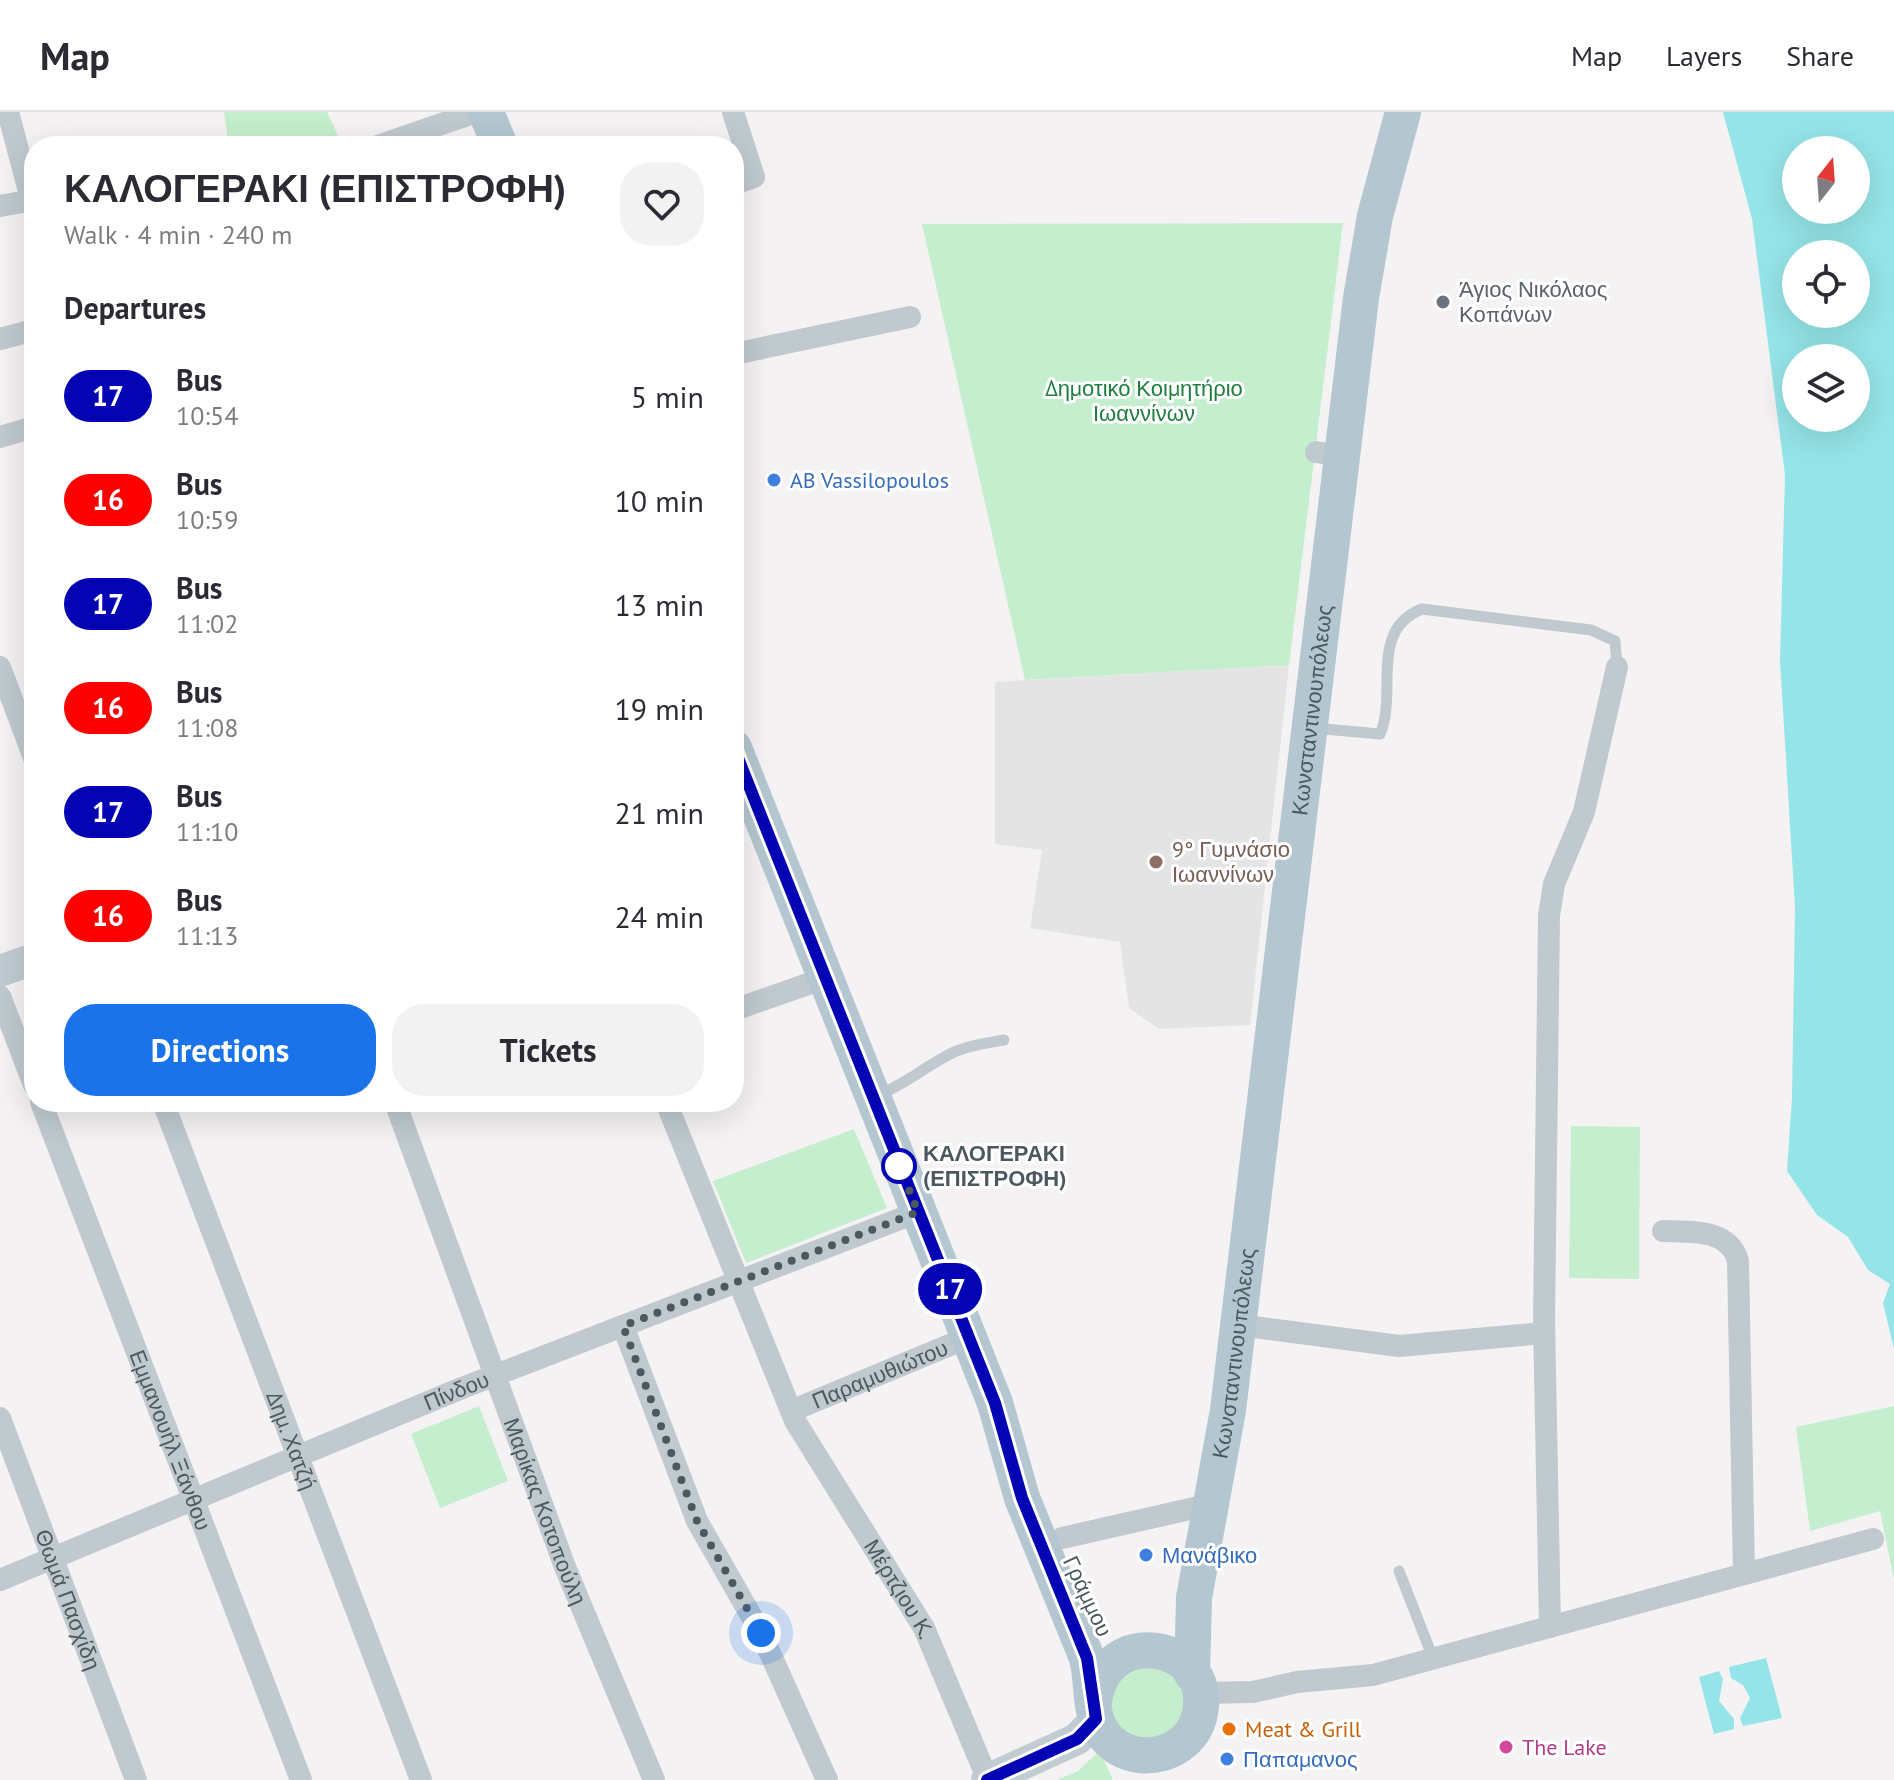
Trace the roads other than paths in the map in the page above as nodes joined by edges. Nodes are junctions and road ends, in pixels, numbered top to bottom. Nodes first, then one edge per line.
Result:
1 (476, 112) edge
2 (486, 112) edge
3 (733, 112) edge
4 (1403, 112) edge
5 (10, 113) edge
6 (407, 136) edge
7 (496, 136) edge
8 (737, 136) edge
9 (24, 168) edge
10 (24, 205) edge
11 (0, 206) edge
12 (910, 317) dead end
13 (24, 333) edge
14 (0, 339) edge
15 (744, 352) edge
16 (24, 430) edge
17 (0, 437) edge
18 (0, 667) edge
19 (1617, 667) joint
20 (1309, 728) junction
21 (24, 731) edge
22 (744, 776) edge
23 (24, 963) edge
24 (0, 971) edge
25 (825, 978) junction
26 (0, 996) edge
27 (744, 1006) edge
28 (1004, 1040) dead end
29 (24, 1059) edge
30 (872, 1097) junction
31 (45, 1112) edge
32 (167, 1112) edge
33 (399, 1112) edge
34 (670, 1112) edge
35 (918, 1212) junction
36 (1663, 1231) dead end
37 (739, 1283) junction
38 (1238, 1325) junction
39 (623, 1326) junction
40 (1544, 1333) junction
41 (969, 1337) junction
42 (495, 1376) junction
43 (995, 1403) junction
44 (791, 1411) junction
45 (0, 1418) edge
46 (298, 1457) junction
47 (194, 1501) junction
48 (1212, 1504) junction
49 (1062, 1538) junction
50 (1873, 1539) dead end
51 (53, 1560) junction
52 (1399, 1571) dead end
53 (1744, 1574) junction
54 (0, 1580) edge
55 (1194, 1598) junction
56 (1550, 1627) junction
57 (1135, 1653) junction
58 (1433, 1658) junction
59 (1196, 1703) junction
60 (1101, 1722) junction
61 (136, 1780) edge
62 (301, 1780) edge
63 (421, 1780) edge
64 (654, 1780) edge
65 (827, 1780) edge
66 (988, 1780) edge
67 (1138, 1780) edge
68 (1176, 1780) edge

1 - 6 street
2 - 7 main road
3 - 8 street
4 - 20 main road, Κωνσταντινουπόλεως
5 - 9 street
10 - 11 street
12 - 15 street
13 - 14 street
16 - 17 street
18 - 21 street
19 - 20 lane
19 - 40 street
20 - 38 main road, Κωνσταντινουπόλεως
22 - 25 main road, Γράμμου
23 - 24 main road
25 - 27 street
25 - 30 main road, Γράμμου
26 - 29 street
28 - 30 lane
30 - 35 main road, Γράμμου
31 - 47 street, Εμμανουήλ Ξάνθου
32 - 46 street, Δημ. Χατζή
33 - 42 street, Μαρίκας Κοτοπούλη
34 - 37 street, Μέρτζιου Κ.
35 - 37 street, Πίνδου
35 - 41 main road, Γράμμου
36 - 53 street
37 - 39 street, Πίνδου
37 - 44 street, Μέρτζιου Κ.
38 - 40 street
38 - 48 main road, Κωνσταντινουπόλεως
39 - 42 street, Πίνδου
39 - 65 street
40 - 56 street
41 - 43 main road, Γράμμου
41 - 44 street, Παραμυθιώτου
42 - 46 street, Πίνδου
42 - 64 street, Μαρίκας Κοτοπούλη
43 - 49 main road, Γράμμου
43 - 60 main road, Γράμμου
44 - 66 street, Μέρτζιου Κ.
45 - 51 street, Θωμά Πασχίδη
46 - 47 street, Πίνδου
46 - 63 street, Δημ. Χατζή
47 - 51 street, Πίνδου
47 - 62 street, Εμμανουήλ Ξάνθου
48 - 49 street
48 - 55 main road, Κωνσταντινουπόλεως
49 - 57 main road, Γράμμου
50 - 53 street
51 - 54 street, Πίνδου
51 - 61 street, Θωμά Πασχίδη
52 - 58 lane
53 - 56 street
55 - 57 main road, Κωνσταντινουπόλεως
55 - 59 main road, Κωνσταντινουπόλεως
56 - 58 street
57 - 59 main road, Γράμμου
57 - 60 main road, Γράμμου
58 - 59 street
59 - 60 main road
59 - 68 main road, Κωνσταντινουπόλεως
60 - 66 main road
60 - 67 main road

